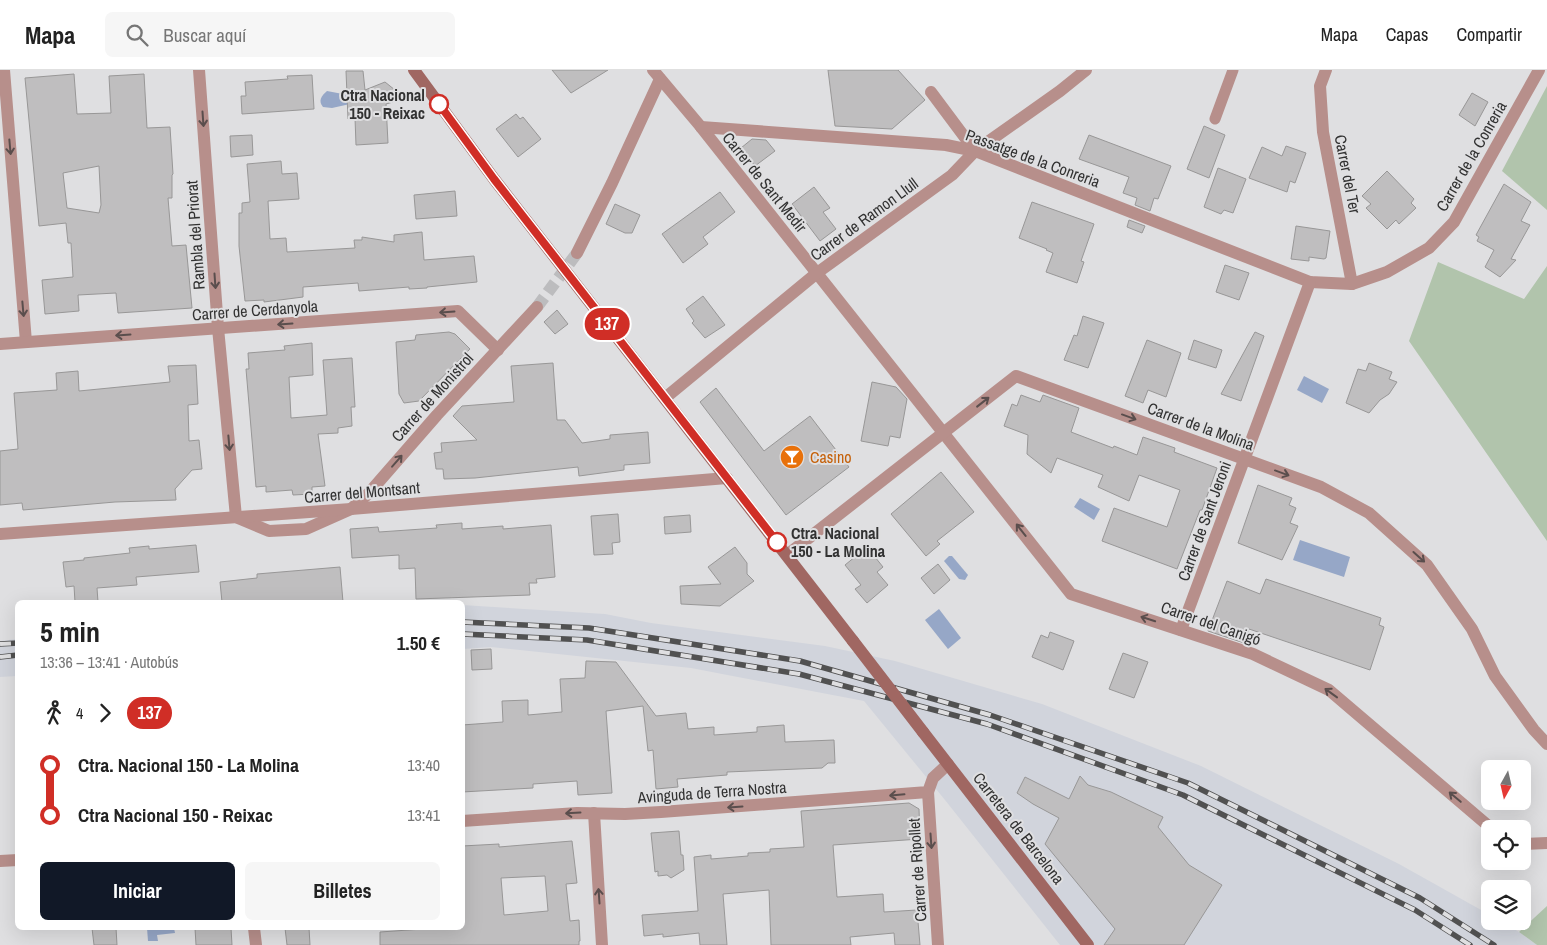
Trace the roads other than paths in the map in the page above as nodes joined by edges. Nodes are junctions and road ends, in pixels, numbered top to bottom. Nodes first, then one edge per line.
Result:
1 (199, 70) edge
2 (414, 70) edge
3 (1086, 70) edge
4 (1233, 70) edge
5 (1326, 70) edge
6 (1539, 70) edge
7 (656, 75) edge
8 (3, 77) edge
9 (931, 92) dead end
10 (1215, 119) dead end
11 (701, 127) junction
12 (976, 151) junction
13 (577, 252) tunnel mouth
14 (817, 273) junction
15 (1310, 282) junction
16 (1352, 284) junction
17 (537, 307) tunnel mouth
18 (218, 328) junction
19 (26, 342) junction
20 (0, 344) edge
21 (498, 350) junction
22 (665, 398) junction
23 (944, 432) junction
24 (1244, 459) junction
25 (727, 478) junction
26 (351, 509) junction
27 (236, 517) junction
28 (0, 534) edge
29 (787, 555) junction
30 (1181, 630) junction
31 (1547, 744) edge
32 (948, 764) junction
33 (928, 792) junction
34 (594, 813) junction
35 (1481, 820) edge
36 (465, 821) edge
37 (1547, 843) edge
38 (1531, 844) edge
39 (15, 860) edge
40 (0, 861) edge
41 (254, 930) edge
42 (256, 945) edge
43 (602, 945) edge
44 (938, 945) edge
45 (1088, 945) edge

1 -> 18 street, Rambla del Priorat
2 - 22 main road, Carretera de Barcelona
3 - 12 street, Carrer de Ramon Llull
4 - 10 lane
5 - 16 street, Carrer del Ter
6 - 16 street, Carrer de la Conreria
7 - 11 street, Carrer de Sant Medir
7 - 13 street
8 -> 19 street
9 - 12 street
11 - 12 street, Passatge de la Conreria
11 - 14 street, Carrer de Sant Medir
12 - 14 street, Carrer de Ramon Llull
12 - 15 street, Passatge de la Conreria
14 - 22 street, Carrer de Ramon Llull
14 - 23 street, Carrer de Sant Medir
15 - 16 street, Carrer de la Conreria
15 - 24 street, Carrer de Sant Jeroni
17 - 21 street, Carrer de Monistrol
18 -> 19 street, Carrer de Cerdanyola
21 -> 18 street, Carrer de Cerdanyola
18 -> 27 street, Rambla del Priorat
19 - 20 street, Carrer de Cerdanyola
26 -> 21 street, Carrer de Monistrol
22 - 25 main road, Carretera de Barcelona
23 -> 24 street, Carrer de la Molina
23 - 29 street, Carrer de la Molina
30 -> 23 street, Carrer del Canigó
24 - 30 street, Carrer de Sant Jeroni
24 -> 31 street, Carrer de la Molina
25 - 26 street, Carrer del Montsant
25 - 29 main road, Carretera de Barcelona
26 - 27 street
27 - 28 street
29 - 32 main road, Carretera de Barcelona, bridge
35 -> 30 street, Carrer del Canigó
32 - 33 street
32 - 45 main road, Carretera de Barcelona
33 -> 34 street, Avinguda de Terra Nostra
33 -> 44 street, Carrer de Ripollet
34 -> 36 street, Avinguda de Terra Nostra
43 -> 34 street
37 - 38 street
39 - 40 street
41 - 42 street

